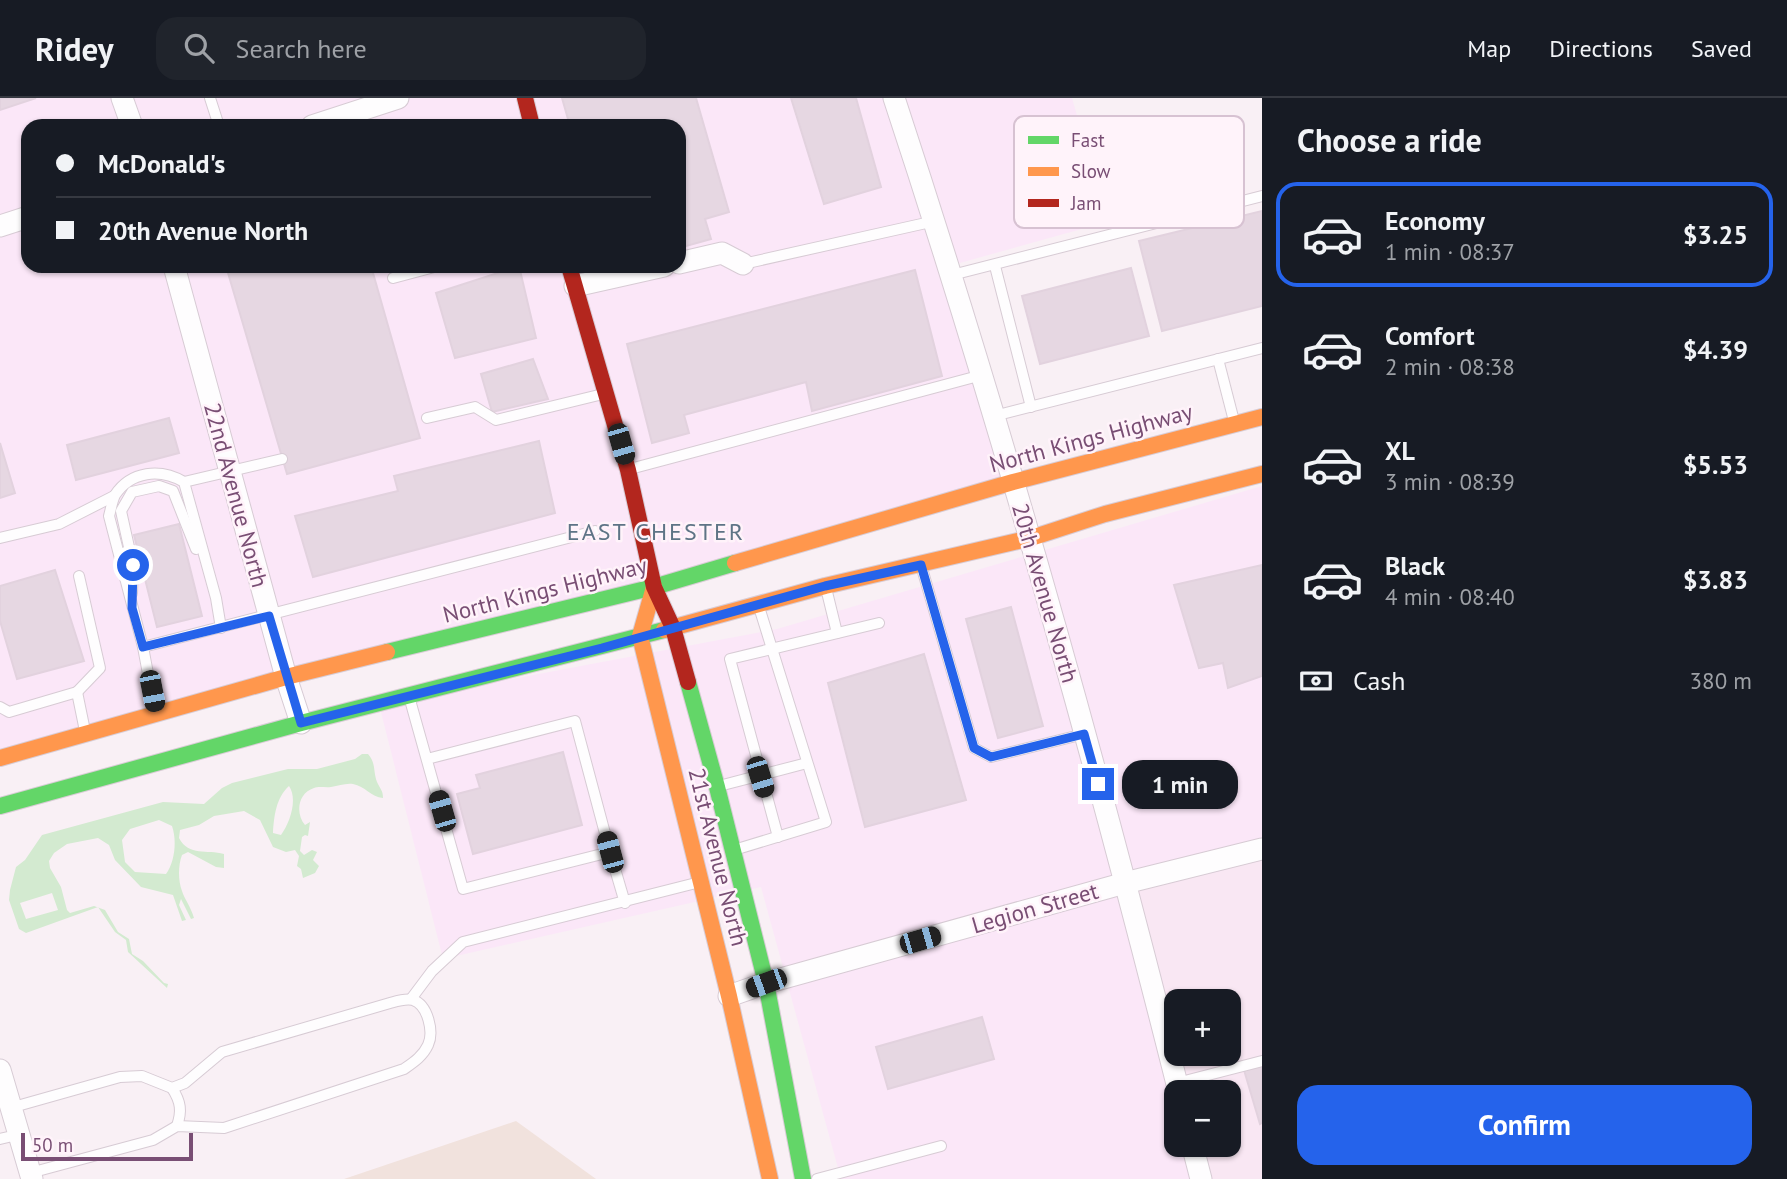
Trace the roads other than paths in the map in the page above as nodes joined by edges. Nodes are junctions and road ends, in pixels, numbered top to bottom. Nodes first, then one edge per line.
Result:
1 (122, 98) edge
2 (210, 98) edge
3 (398, 98) edge
4 (525, 98) edge
5 (894, 98) edge
6 (130, 119) edge
7 (217, 119) edge
8 (334, 119) edge
9 (530, 119) edge
10 (1262, 196) edge
11 (1244, 201) edge
12 (21, 219) edge
13 (935, 221) junction
14 (0, 226) edge
15 (1140, 228) edge
16 (686, 261) edge
17 (744, 264) joint
18 (995, 266) junction
19 (176, 273) edge
20 (412, 273) edge
21 (600, 273) edge
22 (952, 275) junction
23 (572, 276) edge
24 (393, 278) dead end
25 (1262, 348) edge
26 (1218, 359) junction
27 (982, 375) junction
28 (606, 393) junction
29 (1031, 407) junction
30 (994, 416) junction
31 (1262, 417) edge
32 (427, 418) dead end
33 (1235, 424) junction
34 (282, 459) dead end
35 (628, 470) junction
36 (230, 471) junction
37 (1262, 474) edge
38 (184, 482) junction
39 (1013, 482) junction
40 (114, 496) junction
41 (595, 531) dead end
42 (0, 538) edge
43 (1031, 538) junction
44 (921, 565) junction
45 (79, 576) dead end
46 (825, 586) junction
47 (654, 587) junction
48 (216, 598) junction
49 (758, 604) junction
50 (132, 608) junction
51 (269, 616) junction
52 (879, 623) dead end
53 (221, 628) junction
54 (673, 628) junction
55 (837, 633) junction
56 (640, 636) junction
57 (143, 647) junction
58 (772, 648) junction
59 (286, 677) junction
60 (76, 692) junction
61 (409, 697) junction
62 (0, 707) edge
63 (156, 714) junction
64 (301, 723) junction
65 (86, 734) junction
66 (1084, 734) junction
67 (0, 758) edge
68 (427, 760) junction
69 (807, 763) junction
70 (760, 777) junction
71 (717, 787) junction
72 (0, 806) edge
73 (778, 836) junction
74 (1262, 849) edge
75 (732, 851) junction
76 (610, 852) junction
77 (700, 882) junction
78 (1125, 883) junction
79 (625, 903) junction
80 (766, 983) junction
81 (729, 996) junction
82 (411, 999) junction
83 (1262, 1061) edge
84 (0, 1070) edge
85 (1176, 1080) edge
86 (1203, 1080) edge
87 (172, 1088) junction
88 (10, 1108) junction
89 (177, 1126) junction
90 (9, 1137) edge
91 (941, 1146) dead end
92 (1195, 1157) edge
93 (31, 1176) edge
94 (770, 1179) edge
95 (803, 1179) edge
96 (817, 1179) edge
97 (1201, 1179) edge

1 - 6 street
2 - 7 lane
3 - 8 street
4 - 9 main road
5 - 13 street, 20th Avenue North
10 - 11 lane
12 - 14 street
13 - 17 lane
13 - 22 street, 20th Avenue North
15 - 18 lane
16 - 17 street
18 - 22 lane
18 - 29 lane
19 - 36 street, 22nd Avenue North
20 - 24 lane
21 - 23 street
22 - 27 street, 20th Avenue North
23 - 28 main road, 21st Avenue North
25 - 26 lane
26 - 29 lane
26 - 33 lane
27 - 30 street, 20th Avenue North
27 - 35 lane
28 - 32 lane
28 - 35 main road, 21st Avenue North
29 - 30 lane
30 - 39 street, 20th Avenue North
31 - 33 main road, North Kings Highway
33 - 39 main road, North Kings Highway
34 - 36 lane
35 - 47 main road, 21st Avenue North
36 - 38 lane
36 - 51 street, 22nd Avenue North
37 - 43 main road
38 - 40 lane
38 - 48 lane
39 - 43 street, 20th Avenue North
39 - 47 main road, North Kings Highway
40 - 42 lane
40 - 50 lane
41 - 51 lane
43 - 44 main road
43 - 66 street, 20th Avenue North
44 - 46 main road
44 - 66 lane
45 - 60 lane
46 - 49 main road
46 - 55 lane
47 - 54 main road, 21st Avenue North
47 - 56 main road, 21st Avenue North
47 - 59 main road, North Kings Highway
48 - 50 lane
48 - 53 lane
49 - 54 main road
49 - 58 lane
50 - 57 lane
51 - 53 lane
51 - 59 street, 22nd Avenue North
52 - 55 lane
53 - 57 lane
54 - 56 main road
54 - 71 main road, 21st Avenue North
55 - 58 lane
56 - 61 main road
56 - 77 main road, 21st Avenue North
57 - 63 lane
58 - 69 lane
58 - 70 lane
59 - 63 main road, North Kings Highway
59 - 64 street, 22nd Avenue North
60 - 62 lane
60 - 65 lane
61 - 64 main road
61 - 68 lane
63 - 65 main road, North Kings Highway
64 - 72 main road
65 - 67 main road, North Kings Highway
66 - 78 street, 20th Avenue North
68 - 76 lane
68 - 76 lane
69 - 70 lane
69 - 73 lane
70 - 71 lane
70 - 73 lane
71 - 75 main road, 21st Avenue North
73 - 75 lane
74 - 78 street, Legion Street
75 - 80 main road, 21st Avenue North
76 - 79 lane
77 - 79 lane
77 - 81 main road, 21st Avenue North
78 - 80 street, Legion Street
78 - 85 street, 20th Avenue North
79 - 82 lane
80 - 81 street, Legion Street
80 - 95 main road, 21st Avenue North
81 - 94 main road, 21st Avenue North
82 - 87 lane
82 - 89 lane
83 - 86 lane
84 - 88 street
87 - 88 lane
87 - 89 lane
88 - 90 street
89 - 93 lane
90 - 93 street
91 - 96 lane
92 - 97 street

